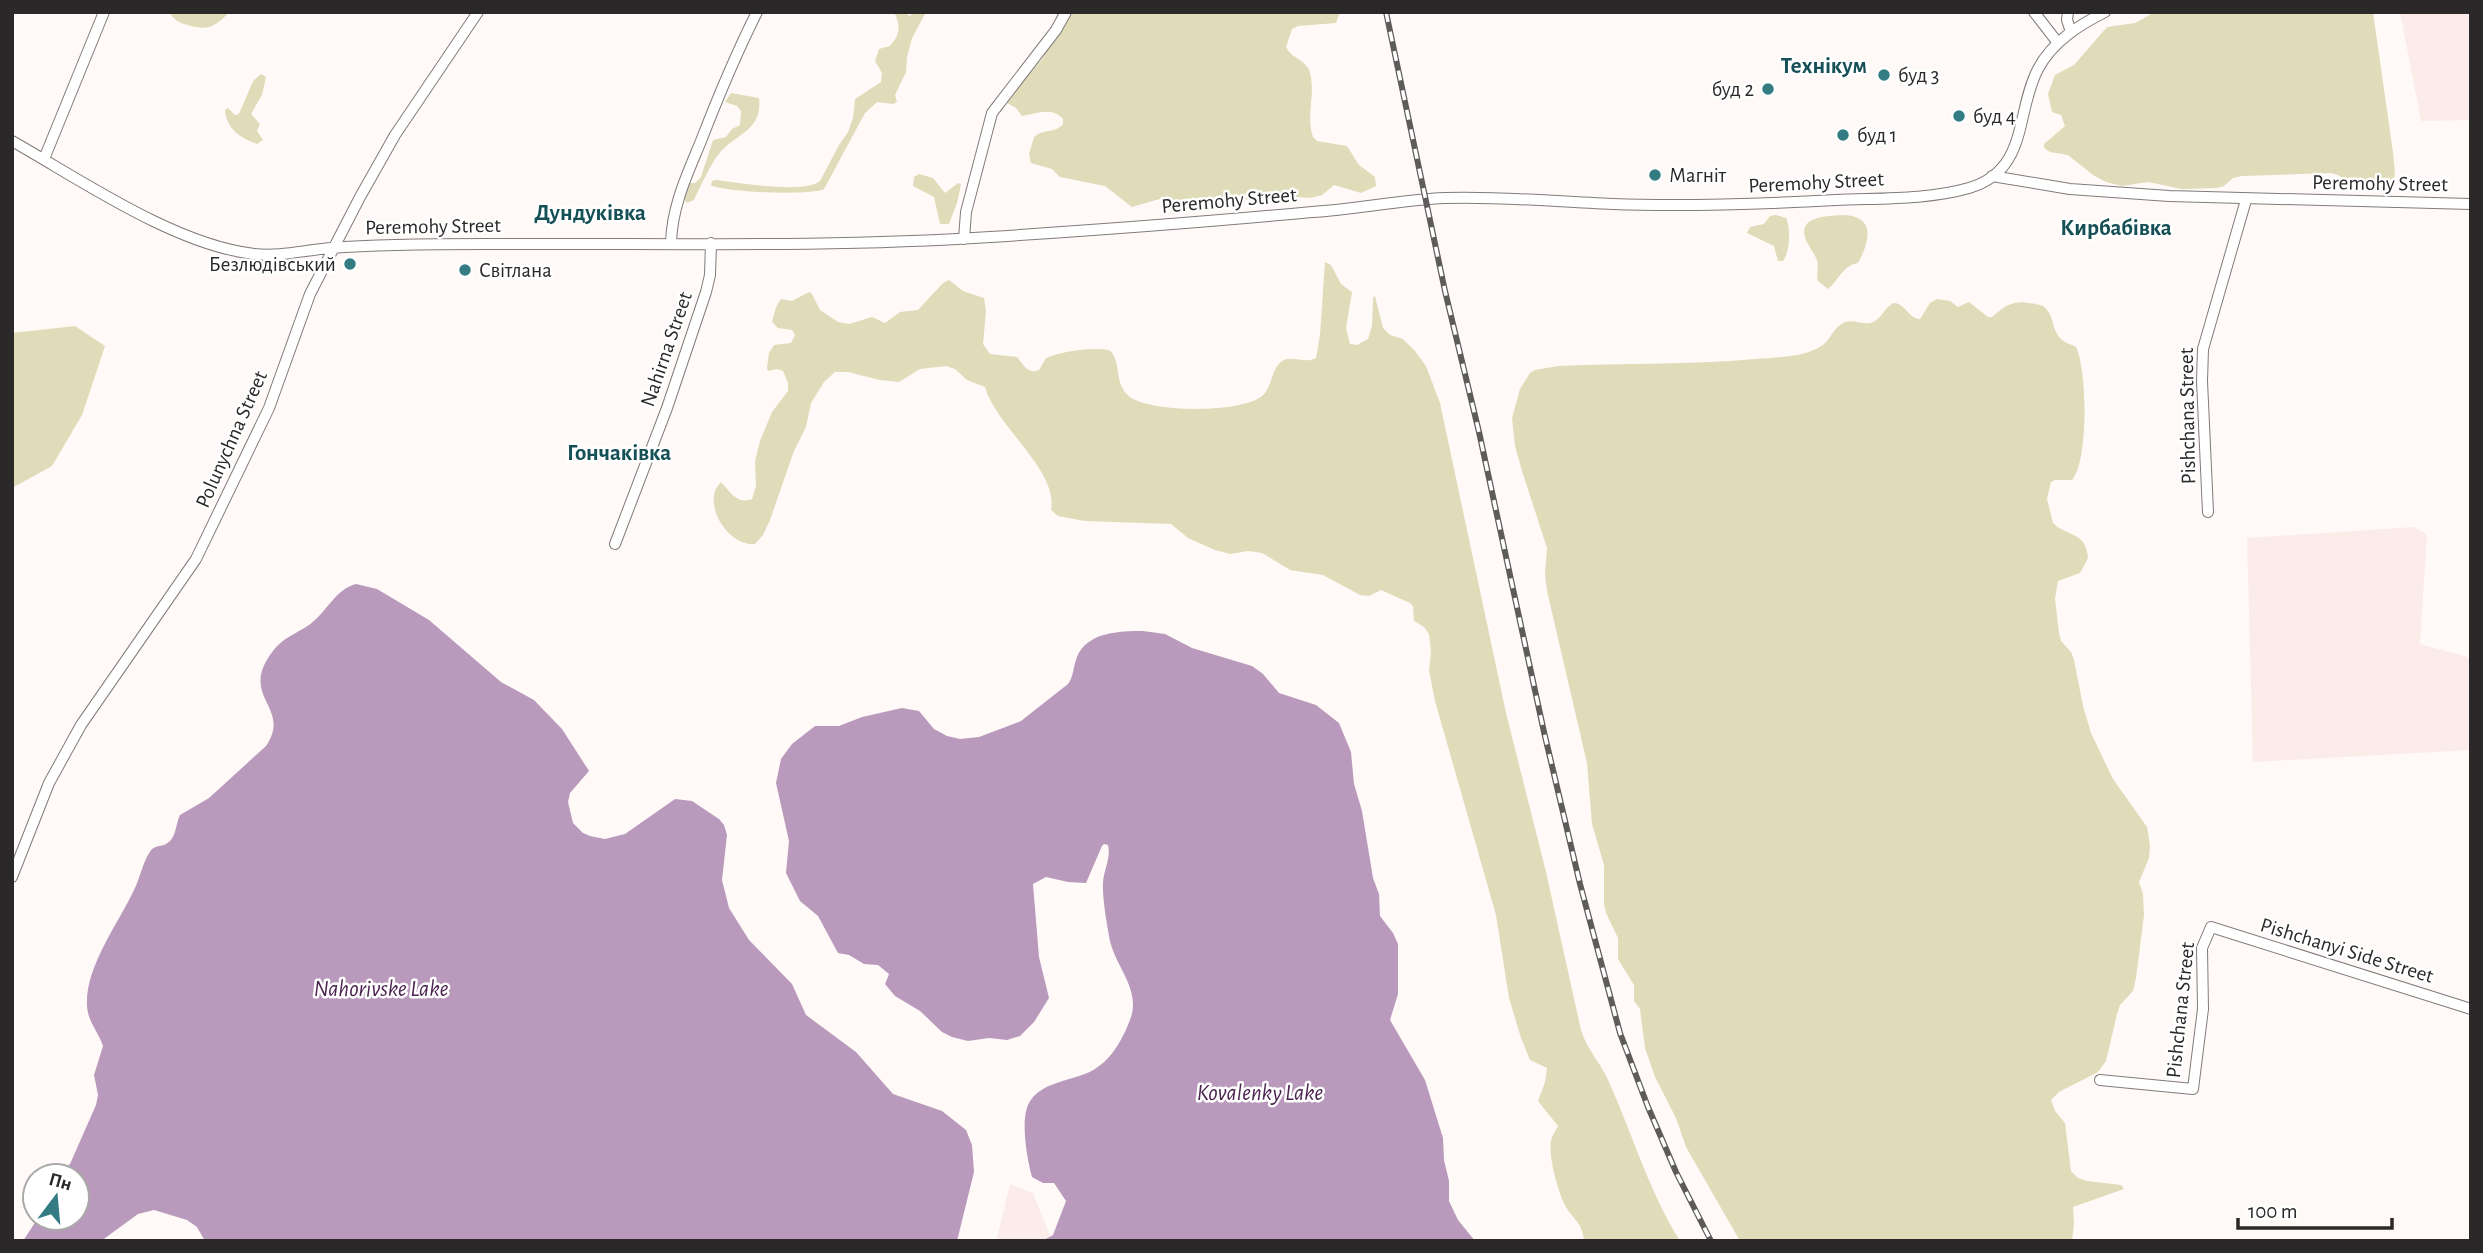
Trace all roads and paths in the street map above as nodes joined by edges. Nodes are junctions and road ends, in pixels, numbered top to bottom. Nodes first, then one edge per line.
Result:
1 (104, 12) edge
2 (478, 12) edge
3 (757, 12) edge
4 (1066, 12) edge
5 (2034, 12) edge
6 (2068, 12) edge
7 (2105, 12) edge
8 (2071, 32) junction
9 (2058, 43) junction
10 (12, 141) edge
11 (44, 159) junction
12 (1992, 176) junction
13 (2246, 200) junction
14 (2471, 204) edge
15 (964, 239) junction
16 (671, 243) junction
17 (710, 243) junction
18 (333, 248) junction
19 (2208, 512) dead end
20 (615, 544) dead end
21 (12, 877) edge
22 (2211, 927) joint
23 (2471, 1009) edge
24 (2100, 1080) dead end

1 - 11 street
2 - 18 street, Polunychna Street
3 - 16 street
4 - 15 street
5 - 9 street
6 - 8 street
7 - 8 street
8 - 9 street
9 - 12 street
10 - 11 street, Peremohy Street
11 - 18 street, Peremohy Street
12 - 13 street, Peremohy Street
12 - 15 street, Peremohy Street
13 - 14 street, Peremohy Street
13 - 19 street, Pishchana Street
15 - 17 street, Peremohy Street
16 - 17 street, Peremohy Street
16 - 18 street, Peremohy Street
17 - 20 street, Nahirna Street
18 - 21 street, Polunychna Street
22 - 23 street, Pishchanyi Side Street
22 - 24 street, Pishchana Street

